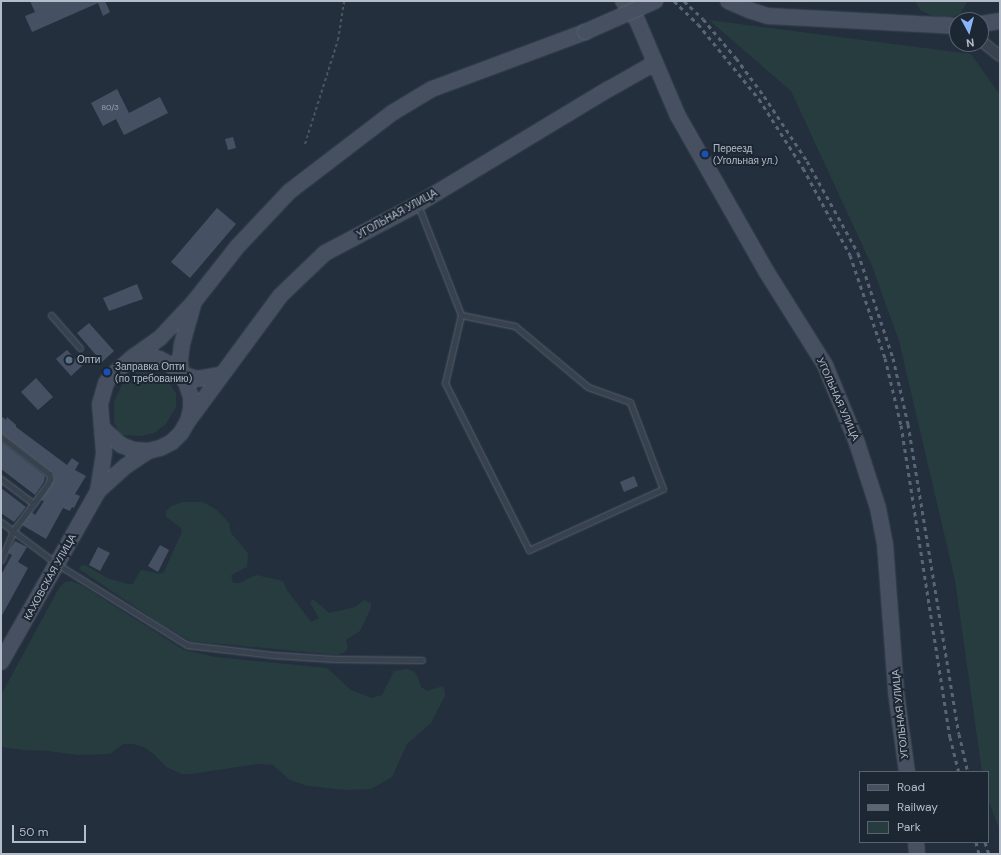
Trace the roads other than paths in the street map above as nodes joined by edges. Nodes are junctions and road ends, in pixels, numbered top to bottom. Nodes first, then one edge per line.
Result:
1 (623, 1) edge
2 (655, 1) edge
3 (728, 1) edge
4 (1000, 21) edge
5 (989, 23) edge
6 (949, 27) edge
7 (989, 47) edge
8 (1000, 56) edge
9 (655, 63) junction
10 (418, 204) junction
11 (193, 303) junction
12 (51, 315) dead end
13 (461, 315) junction
14 (80, 348) dead end
15 (133, 358) junction
16 (181, 374) junction
17 (220, 375) junction
18 (188, 421) junction
19 (103, 429) junction
20 (1, 437) edge
21 (148, 450) junction
22 (1, 479) edge
23 (98, 490) junction
24 (34, 504) junction
25 (1, 522) edge
26 (13, 531) junction
27 (1, 560) edge
28 (57, 564) junction
29 (422, 660) dead end
30 (1, 662) edge
31 (907, 771) edge
32 (916, 843) edge
33 (917, 854) edge

1 - 9 main road, УГОЛЬНАЯ УЛИЦА
2 - 11 main road, bridge
3 - 6 main road
4 - 5 main road
7 - 8 street
9 - 10 main road, УГОЛЬНАЯ УЛИЦА
9 - 31 main road, УГОЛЬНАЯ УЛИЦА
10 - 13 lane
10 - 17 main road, УГОЛЬНАЯ УЛИЦА
11 - 15 main road
11 - 16 main road
12 - 14 lane
13 - 13 lane
15 - 16 main road
15 - 19 main road
16 - 17 main road
16 - 18 main road
17 - 18 main road, УГОЛЬНАЯ УЛИЦА
18 - 21 main road
19 - 21 main road
19 - 23 main road
20 - 24 lane
21 - 23 main road
22 - 24 lane
23 - 28 main road, КАХОВСКАЯ УЛИЦА
24 - 26 lane
25 - 26 lane
26 - 27 lane
26 - 28 lane
28 - 29 lane
28 - 30 main road, КАХОВСКАЯ УЛИЦА
32 - 33 main road

